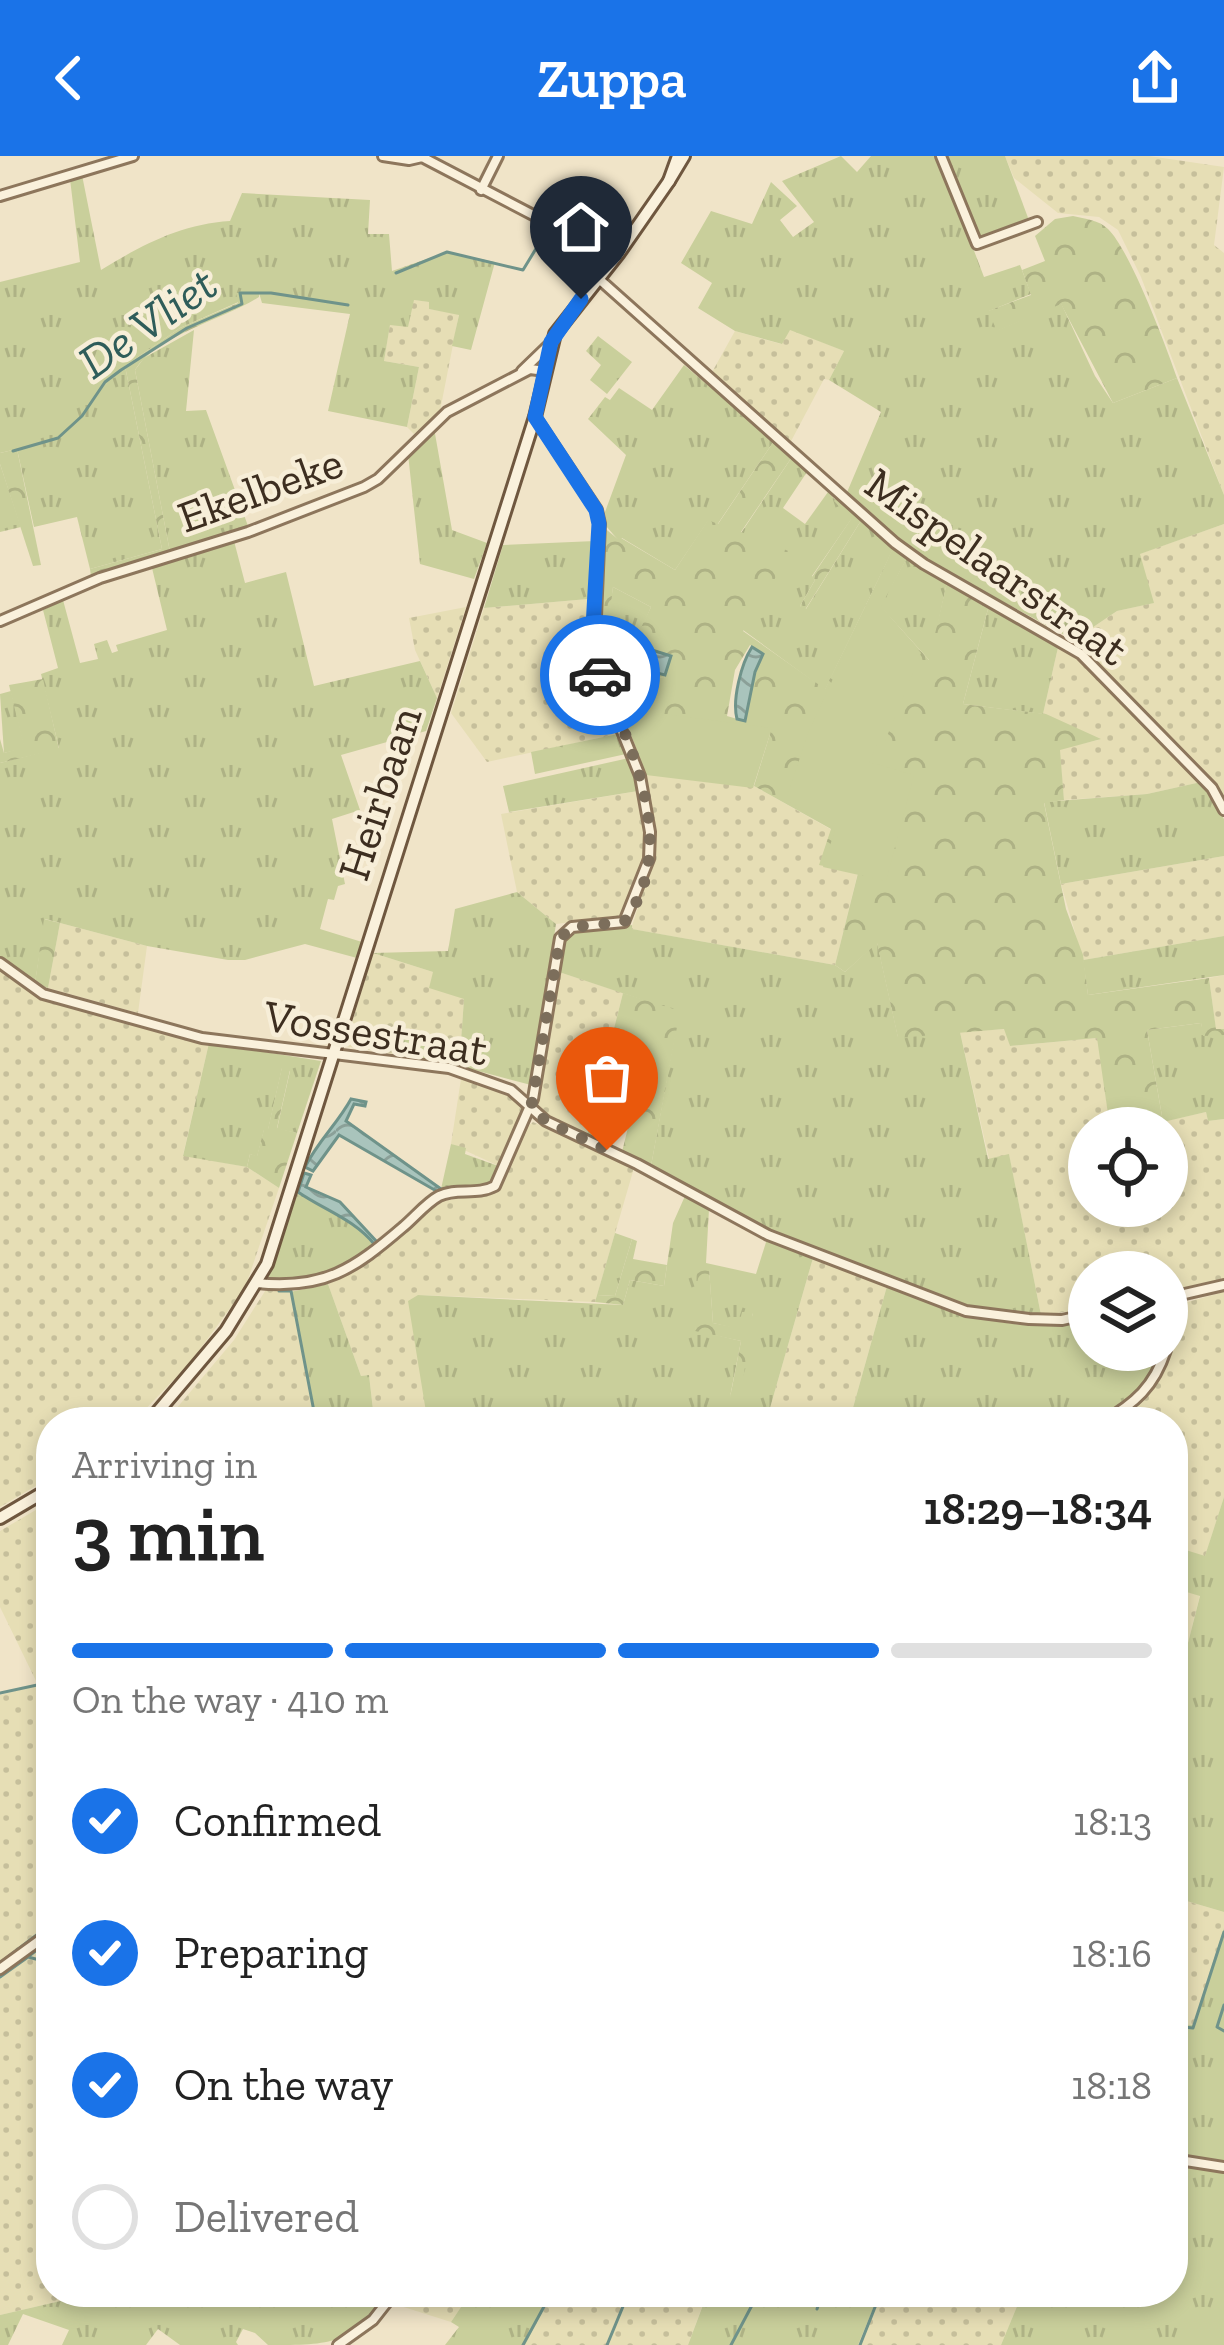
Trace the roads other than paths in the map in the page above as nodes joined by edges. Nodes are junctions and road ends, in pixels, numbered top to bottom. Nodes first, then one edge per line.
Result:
1 (133, 156) edge
2 (383, 156) edge
3 (498, 156) edge
4 (681, 156) edge
5 (941, 156) edge
6 (481, 190) junction
7 (0, 196) edge
8 (1037, 222) dead end
9 (612, 262) junction
10 (598, 278) junction
11 (550, 344) junction
12 (545, 371) junction
13 (517, 376) junction
14 (535, 417) junction
15 (0, 621) edge
16 (1224, 810) edge
17 (0, 963) edge
18 (335, 1052) junction
19 (531, 1108) junction
20 (257, 1283) junction
21 (1224, 1285) edge
22 (1188, 1294) edge
23 (1068, 1319) edge
24 (1157, 1371) edge
25 (163, 1407) edge
26 (1129, 1407) edge
27 (36, 1497) edge
28 (0, 1518) edge
29 (36, 1943) edge
30 (0, 1970) edge
31 (1188, 2161) edge
32 (1224, 2167) edge
33 (383, 2307) edge
34 (338, 2345) edge

1 - 7 street
2 - 6 street
3 - 6 street
4 - 9 main road, Heirbaan
5 - 8 street
6 - 9 street
9 - 10 main road, Heirbaan
10 - 11 main road, Heirbaan
10 - 16 street, Mispelaarstraat
11 - 12 main road, Heirbaan
11 - 13 street, Ekelbeke
12 - 13 street, Ekelbeke
12 - 14 main road, Heirbaan
13 - 15 street, Ekelbeke
14 - 18 main road, Heirbaan
14 - 19 street
17 - 18 street, Vossestraat
18 - 19 street, Vossestraat
18 - 20 main road, Heirbaan
19 - 20 street
19 - 23 street, Vossestraat
20 - 25 main road, Heirbaan
21 - 22 street
24 - 26 street
27 - 28 main road
29 - 30 street
31 - 32 street
33 - 34 street

